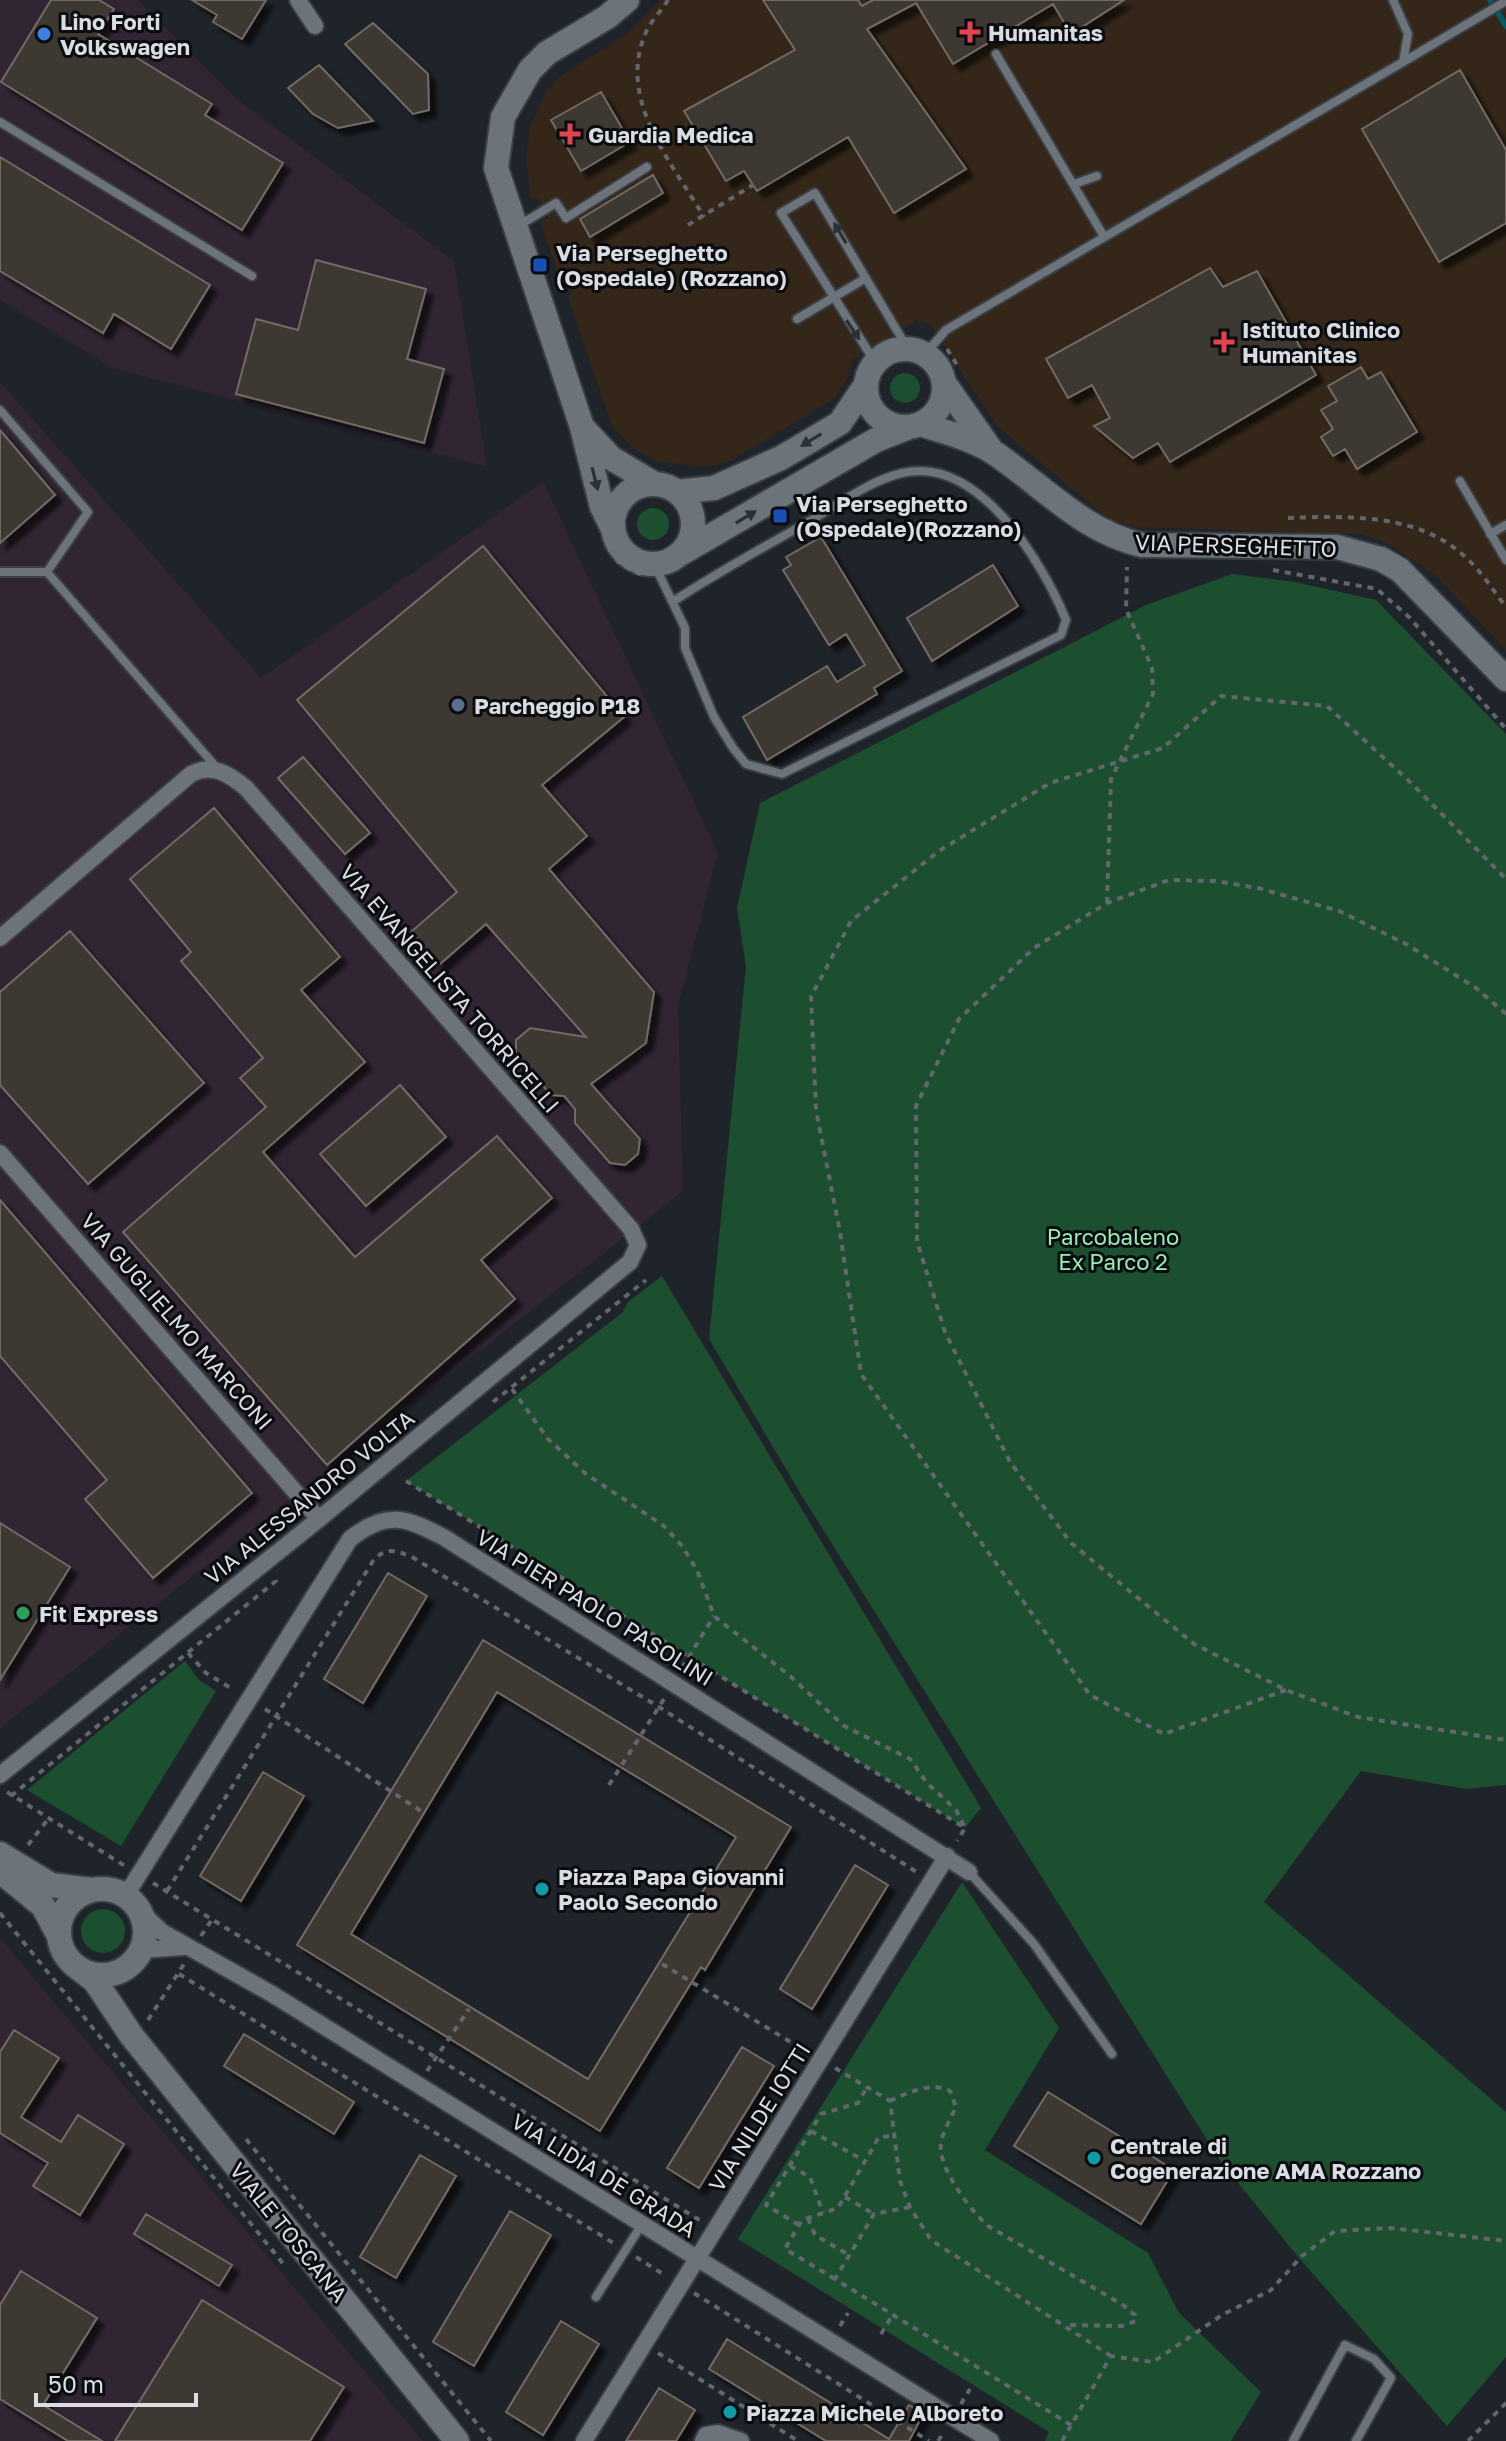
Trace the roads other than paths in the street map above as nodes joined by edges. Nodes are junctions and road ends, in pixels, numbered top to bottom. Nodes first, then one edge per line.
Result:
1 (298, 0) edge
2 (627, 0) edge
3 (1393, 0) edge
4 (1506, 1) edge
5 (315, 26) dead end
6 (996, 54) dead end
7 (1403, 62) junction
8 (0, 122) edge
9 (647, 167) dead end
10 (1097, 176) dead end
11 (1074, 184) junction
12 (514, 229) junction
13 (1103, 235) junction
14 (252, 276) dead end
15 (866, 278) junction
16 (832, 298) junction
17 (797, 319) dead end
18 (917, 352) junction
19 (875, 362) junction
20 (944, 383) junction
21 (865, 386) junction
22 (0, 410) edge
23 (914, 425) junction
24 (582, 427) junction
25 (993, 452) junction
26 (1460, 481) dead end
27 (653, 483) junction
28 (677, 492) junction
29 (1506, 525) edge
30 (613, 529) junction
31 (1490, 534) junction
32 (678, 555) junction
33 (1506, 560) edge
34 (654, 564) junction
35 (0, 572) edge
36 (47, 572) junction
37 (674, 601) junction
38 (1506, 679) edge
39 (218, 770) junction
40 (0, 938) edge
41 (0, 1153) edge
42 (638, 1245) joint
43 (319, 1519) junction
44 (0, 1775) edge
45 (0, 1854) edge
46 (947, 1856) junction
47 (0, 1872) edge
48 (969, 1872) joint
49 (91, 1890) junction
50 (135, 1894) junction
51 (59, 1936) junction
52 (193, 1949) junction
53 (138, 1955) junction
54 (78, 1968) junction
55 (132, 2024) junction
56 (1112, 2054) dead end
57 (642, 2224) junction
58 (697, 2259) junction
59 (596, 2297) dead end
60 (457, 2441) edge
61 (584, 2441) edge
62 (703, 2441) edge
63 (741, 2441) edge
64 (991, 2441) edge
65 (1293, 2441) edge
66 (1356, 2441) edge

1 - 5 street
2 - 12 street
3 - 7 lane
4 - 7 lane
6 - 11 lane
7 - 13 lane
8 - 14 lane
9 - 12 lane
10 - 11 lane
11 - 13 lane
12 - 24 street
13 - 18 lane
15 - 16 lane
15 -> 16 lane
15 - 18 lane
16 - 17 lane
16 -> 19 lane
18 - 19 street
18 - 20 street
19 - 21 street
20 - 23 street
20 - 25 street, VIA PERSEGHETTO
21 - 23 street
21 -> 28 street
22 - 36 lane
23 - 25 street, VIA PERSEGHETTO
32 -> 23 street
24 - 27 street
24 -> 30 street
25 - 38 street, VIA PERSEGHETTO
26 - 31 lane
27 - 28 street
27 - 30 street
28 - 32 street
29 - 31 lane
30 - 34 street
31 - 33 lane
32 - 34 street
34 - 37 lane
35 - 36 lane
36 - 39 lane
37 - 37 lane
39 - 40 street
39 - 42 street, VIA EVANGELISTA TORRICELLI
41 - 43 street, VIA GUGLIELMO MARCONI
42 - 43 street, VIA ALESSANDRO VOLTA
43 - 44 street, VIA ALESSANDRO VOLTA
45 - 49 street
46 - 48 street, VIA PIER PAOLO PASOLINI
46 - 50 street, VIA PIER PAOLO PASOLINI
46 - 58 street, VIA NILDE IOTTI
47 - 51 street
48 - 56 lane, VIA PIER PAOLO PASOLINI
49 - 50 street
49 - 51 street
50 - 52 street, VIA LIDIA DE GRADA
50 - 53 street
51 - 54 street
52 - 53 street
52 - 57 street, VIA LIDIA DE GRADA
53 - 54 street
53 - 55 street
54 - 55 street, VIALE TOSCANA
55 - 60 street, VIALE TOSCANA
57 - 58 street, VIA LIDIA DE GRADA
57 - 59 lane
58 - 61 street, VIA NILDE IOTTI
58 - 64 street, VIA LIDIA DE GRADA
62 - 63 street
65 - 66 lane

